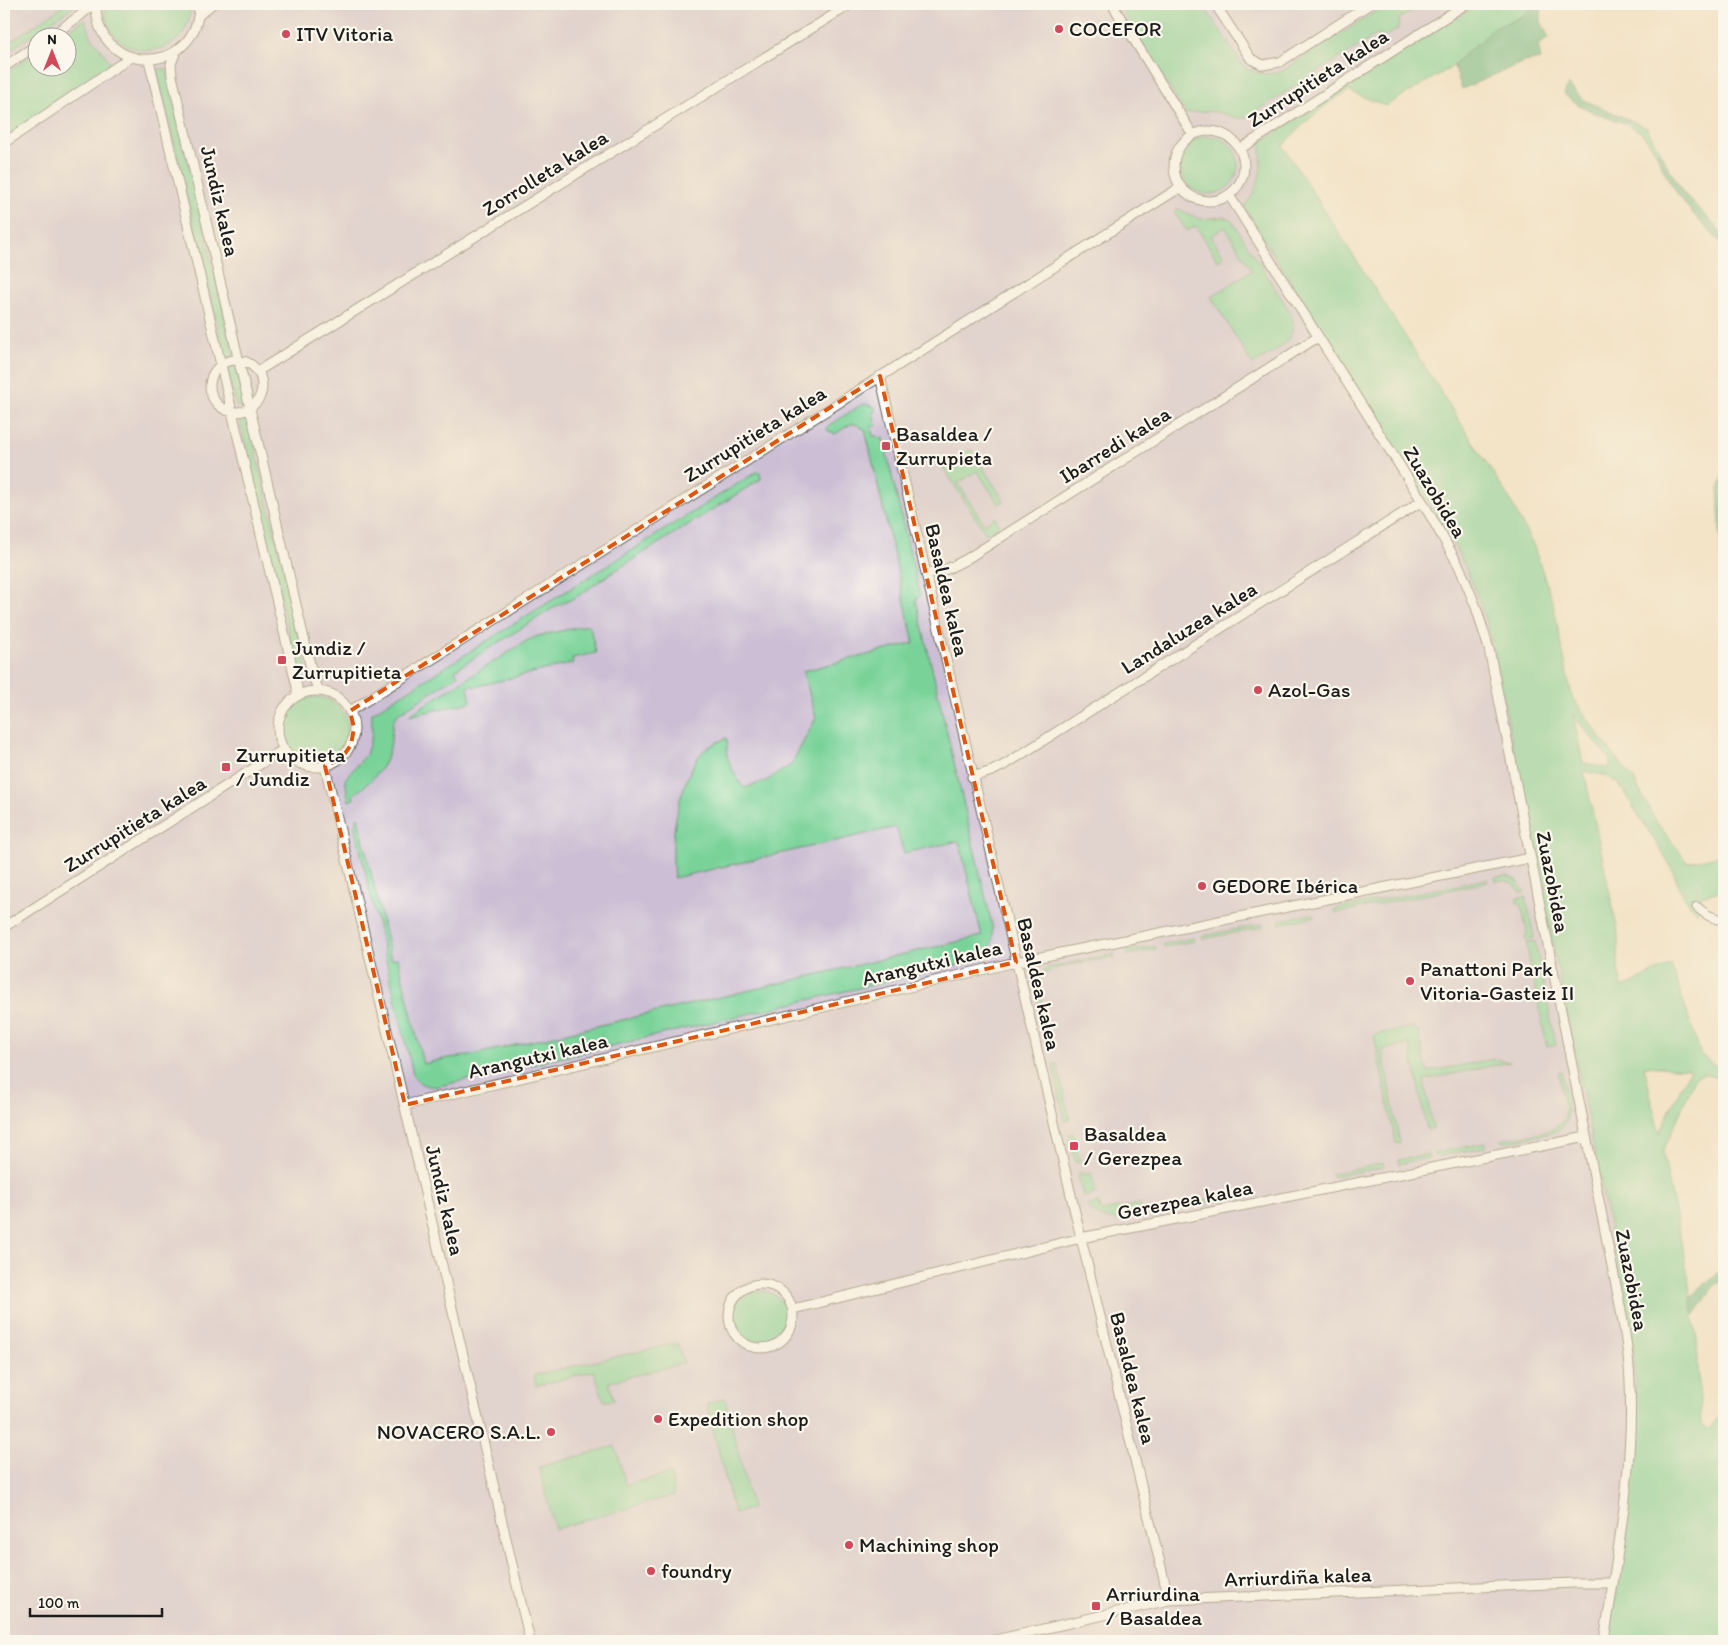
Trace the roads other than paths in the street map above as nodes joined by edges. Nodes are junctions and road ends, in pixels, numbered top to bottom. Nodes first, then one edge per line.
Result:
1 (95, 4) edge
2 (199, 4) edge
3 (212, 4) edge
4 (851, 4) edge
5 (1112, 4) edge
6 (1215, 4) edge
7 (1370, 4) edge
8 (1466, 4) edge
9 (199, 15) junction
10 (62, 28) edge
11 (28, 51) edge
12 (176, 51) junction
13 (131, 57) junction
14 (149, 60) junction
15 (4, 67) edge
16 (1192, 135) junction
17 (4, 143) edge
18 (1240, 149) junction
19 (1181, 187) junction
20 (1229, 195) junction
21 (1318, 337) junction
22 (239, 360) junction
23 (222, 364) junction
24 (258, 371) junction
25 (880, 376) junction
26 (250, 409) junction
27 (233, 413) junction
28 (1422, 501) junction
29 (926, 574) junction
30 (319, 691) junction
31 (298, 696) junction
32 (350, 711) junction
33 (284, 749) junction
34 (325, 766) junction
35 (972, 777) junction
36 (1530, 858) junction
37 (1697, 907) dead end
38 (1724, 920) edge
39 (4, 927) edge
40 (1016, 962) junction
41 (405, 1105) junction
42 (1586, 1137) junction
43 (1080, 1238) junction
44 (793, 1309) junction
45 (1612, 1584) junction
46 (1169, 1600) junction
47 (530, 1641) edge
48 (991, 1641) edge
49 (1604, 1641) edge

1 - 10 street
1 - 13 street
2 - 9 street
3 - 9 street
4 - 24 street, Zorrolleta kalea
5 - 16 street
6 - 7 street
8 - 18 street, Zurrupitieta kalea
9 - 12 street
11 - 15 street
12 - 14 street
12 - 22 street, Jundiz kalea
13 - 14 street
13 - 17 street
14 - 23 street, Jundiz kalea
16 - 18 street
16 - 19 street
18 - 20 street
19 - 20 street
19 - 25 street, Zurrupitieta kalea
20 - 21 street, Zuazobidea
21 - 28 street, Zuazobidea
21 - 29 street, Ibarredi kalea
22 - 23 street
22 - 24 street
22 - 26 street, Jundiz kalea
23 - 27 street, Jundiz kalea
23 - 27 street
24 - 26 street
25 - 29 street, Basaldea kalea
25 - 32 street, Zurrupitieta kalea
26 - 27 street
26 - 30 street, Jundiz kalea
27 - 31 street, Jundiz kalea
28 - 35 street, Landaluzea kalea
28 - 36 street, Zuazobidea
29 - 35 street, Basaldea kalea
30 - 31 street
30 - 32 street
31 - 33 street
32 - 34 street
33 - 34 street
33 - 39 street, Zurrupitieta kalea
34 - 41 street, Jundiz kalea
35 - 40 street, Basaldea kalea
36 - 40 street, Arangutxi kalea
36 - 42 street, Zuazobidea
37 - 38 street
40 - 41 street, Arangutxi kalea
40 - 43 street, Basaldea kalea
41 - 47 street, Jundiz kalea
42 - 43 street, Gerezpea kalea
42 - 45 street, Zuazobidea
43 - 44 street, Gerezpea kalea
43 - 46 street, Basaldea kalea
44 - 44 street
45 - 46 street, Arriurdiña kalea
45 - 49 street, Zuazobidea
46 - 48 street, Arriurdiña kalea

